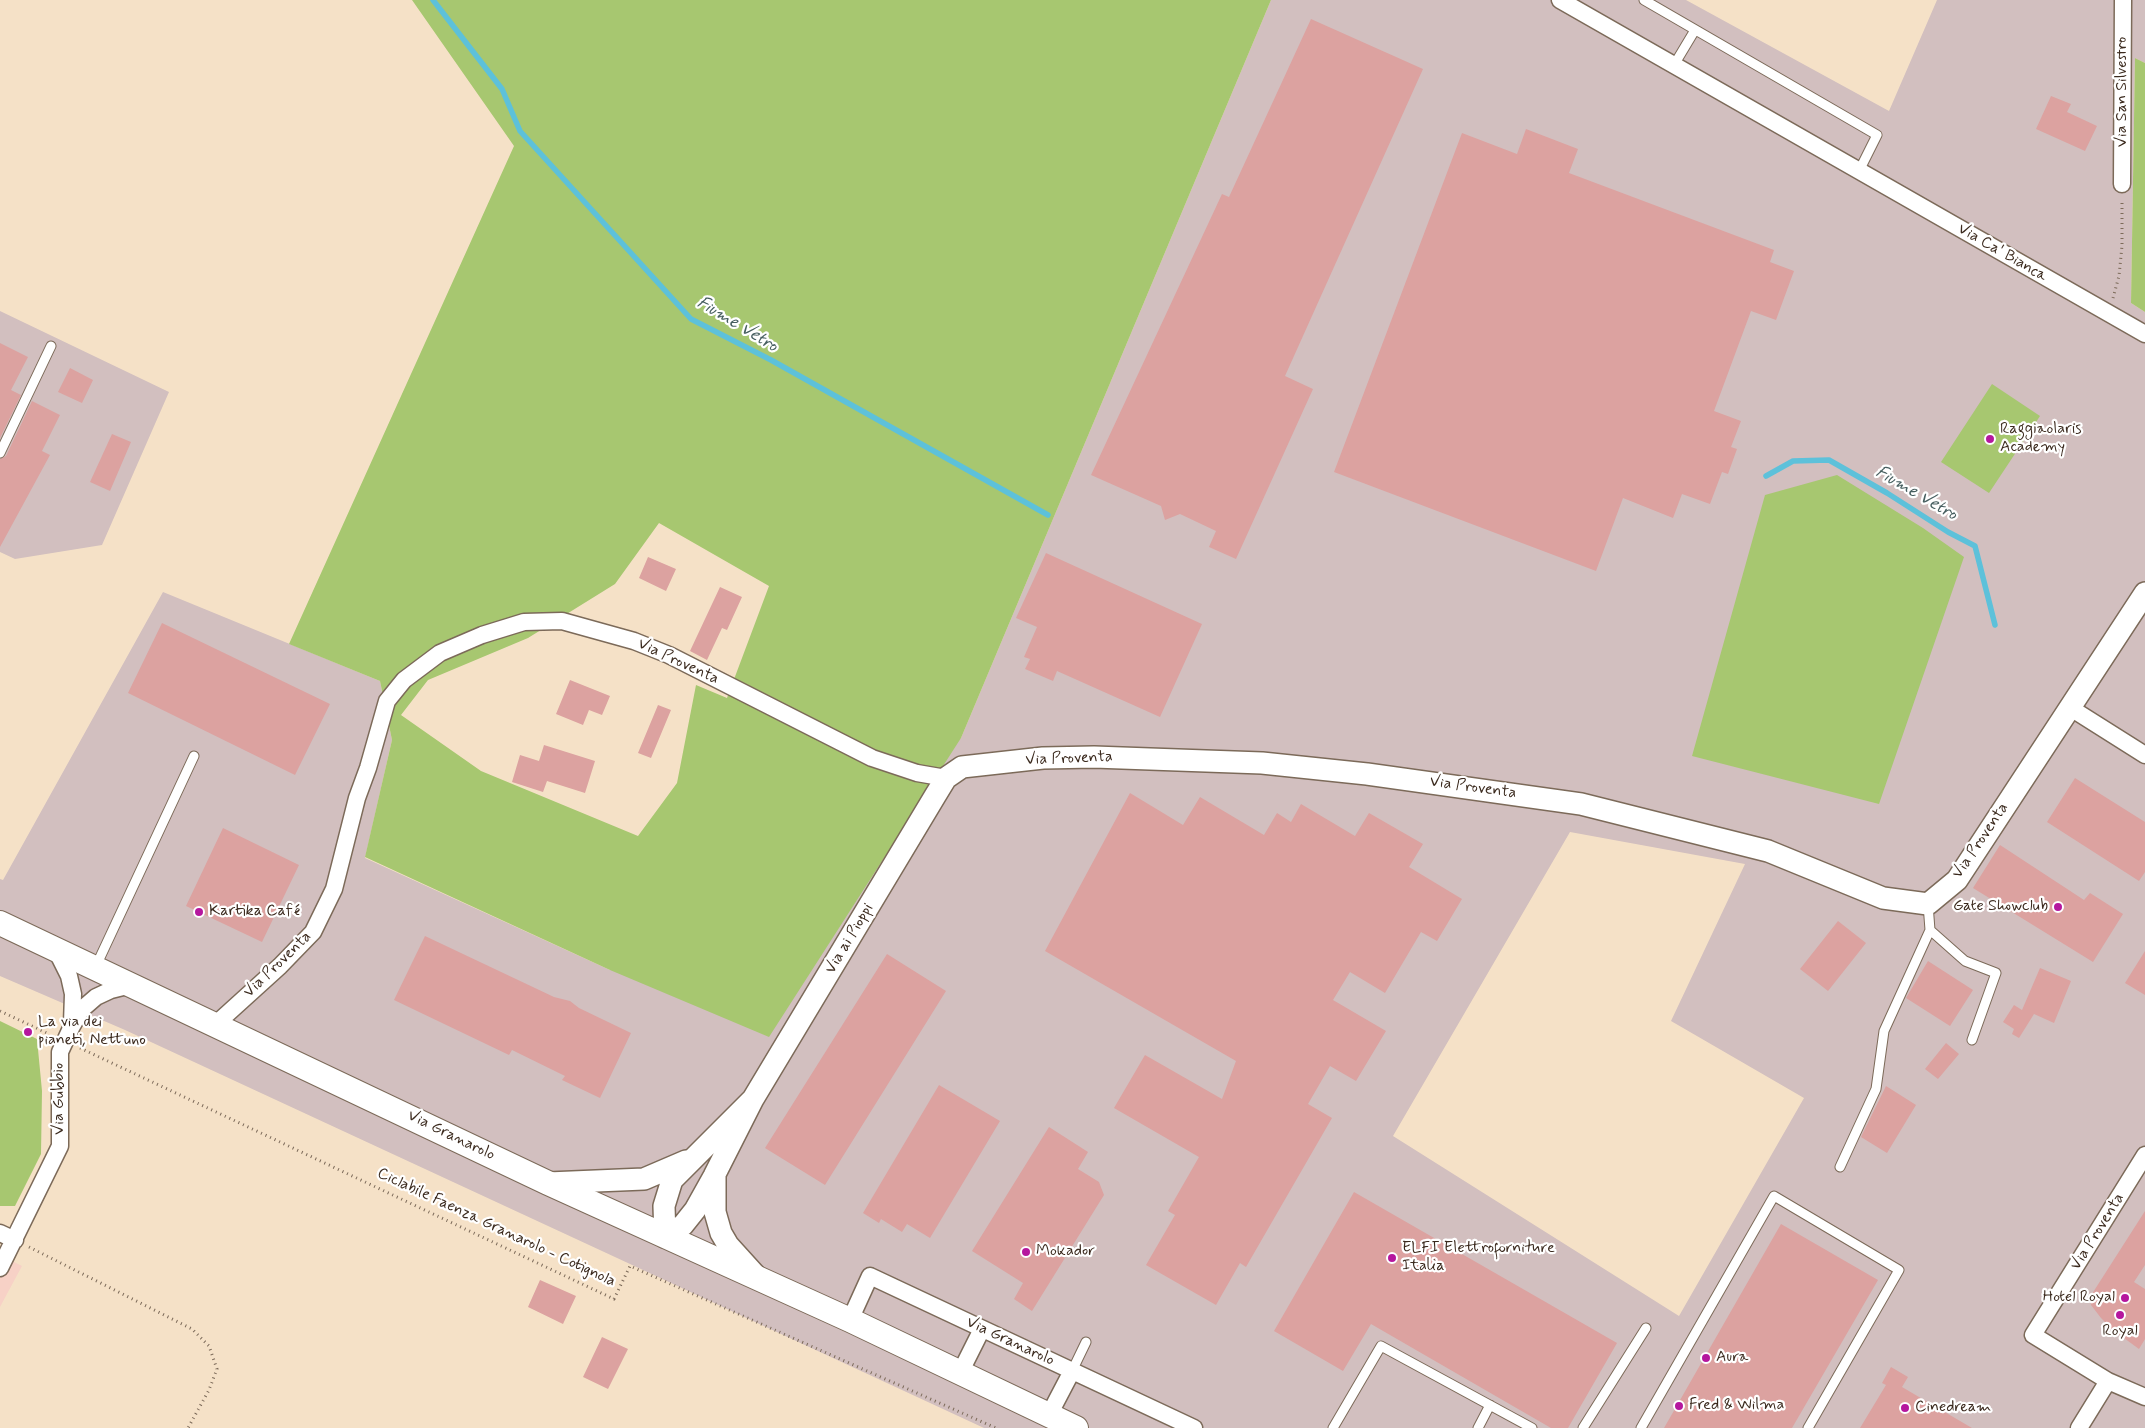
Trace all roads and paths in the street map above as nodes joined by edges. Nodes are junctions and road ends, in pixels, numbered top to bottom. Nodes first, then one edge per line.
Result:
1 (1560, 0) edge
2 (1644, 0) edge
3 (2123, 0) edge
4 (1695, 30) junction
5 (1674, 65) junction
6 (1859, 171) junction
7 (2122, 184) joint
8 (2107, 312) junction
9 (2145, 334) edge
10 (51, 346) dead end
11 (0, 453) edge
12 (2145, 593) edge
13 (2069, 707) junction
14 (2145, 755) edge
15 (194, 756) dead end
16 (946, 778) junction
17 (1928, 904) junction
18 (0, 923) edge
19 (1930, 930) junction
20 (55, 948) junction
21 (96, 967) junction
22 (131, 985) junction
23 (0, 1011) edge
24 (216, 1024) junction
25 (72, 1026) junction
26 (1972, 1040) dead end
27 (65, 1041) junction
28 (752, 1100) junction
29 (695, 1156) junction
30 (2145, 1156) edge
31 (1840, 1167) dead end
32 (714, 1176) junction
33 (548, 1183) junction
34 (7, 1236) edge
35 (666, 1238) junction
36 (0, 1268) edge
37 (761, 1282) junction
38 (850, 1320) junction
39 (1646, 1328) dead end
40 (982, 1329) junction
41 (1086, 1342) dead end
42 (1072, 1371) junction
43 (960, 1373) junction
44 (2108, 1381) junction
45 (2145, 1397) edge
46 (1490, 1405) junction
47 (1063, 1424) edge
48 (188, 1428) edge
49 (996, 1428) edge
50 (1194, 1428) edge
51 (1333, 1428) edge
52 (1478, 1428) edge
53 (1532, 1428) edge
54 (1583, 1428) edge
55 (1641, 1428) edge
56 (1808, 1428) edge
57 (2079, 1428) edge

1 - 5 street, Via Ca' Bianca
2 - 4 lane
3 - 7 street, Via San Silvestro
4 - 5 lane
4 - 6 lane
5 - 6 street, Via Ca' Bianca
6 - 8 street, Via Ca' Bianca
7 - 8 path
8 - 9 street, Via Ca' Bianca
10 - 11 lane
12 - 13 street, Via Proventa
13 - 14 street
13 - 17 street, Via Proventa
15 - 21 lane
16 - 17 street, Via Proventa
16 - 24 street, Via Proventa
16 - 28 street, Via ai Pioppi
17 - 19 lane
18 - 20 main road, Via Granarolo
19 - 26 lane
19 - 31 lane
20 - 21 main road, Via Granarolo
20 - 25 street
21 - 22 main road, Via Granarolo
22 - 24 main road, Via Granarolo
22 - 25 street, Via Gubbio
23 - 27 path, Ciclabile Faenza Granarolo - Cotignola
24 - 33 main road, Via Granarolo
25 - 27 street, Via Gubbio
27 - 34 street, Via Gubbio
27 - 49 path, Ciclabile Faenza Granarolo - Cotignola
28 - 29 street, Via ai Pioppi
28 - 32 street, Via ai Pioppi
29 - 33 street, Via ai Pioppi
29 - 35 street, Via ai Pioppi
30 - 44 street, Via Proventa
32 - 35 street, Via ai Pioppi
32 - 37 street, Via ai Pioppi
33 - 35 main road, Via Granarolo
34 - 36 street, Via Gubbio
34 - 48 path
35 - 37 main road, Via Granarolo
37 - 38 main road, Via Granarolo
38 - 40 street, Via Granarolo
38 - 43 main road, Via Granarolo
39 - 54 lane
40 - 42 street, Via Granarolo
40 - 43 street
41 - 42 lane
42 - 47 street
42 - 50 street, Via Granarolo
43 - 47 main road, Via Granarolo
44 - 45 street, Via Proventa
44 - 57 street
46 - 51 lane
46 - 52 lane
46 - 53 lane
55 - 56 lane

